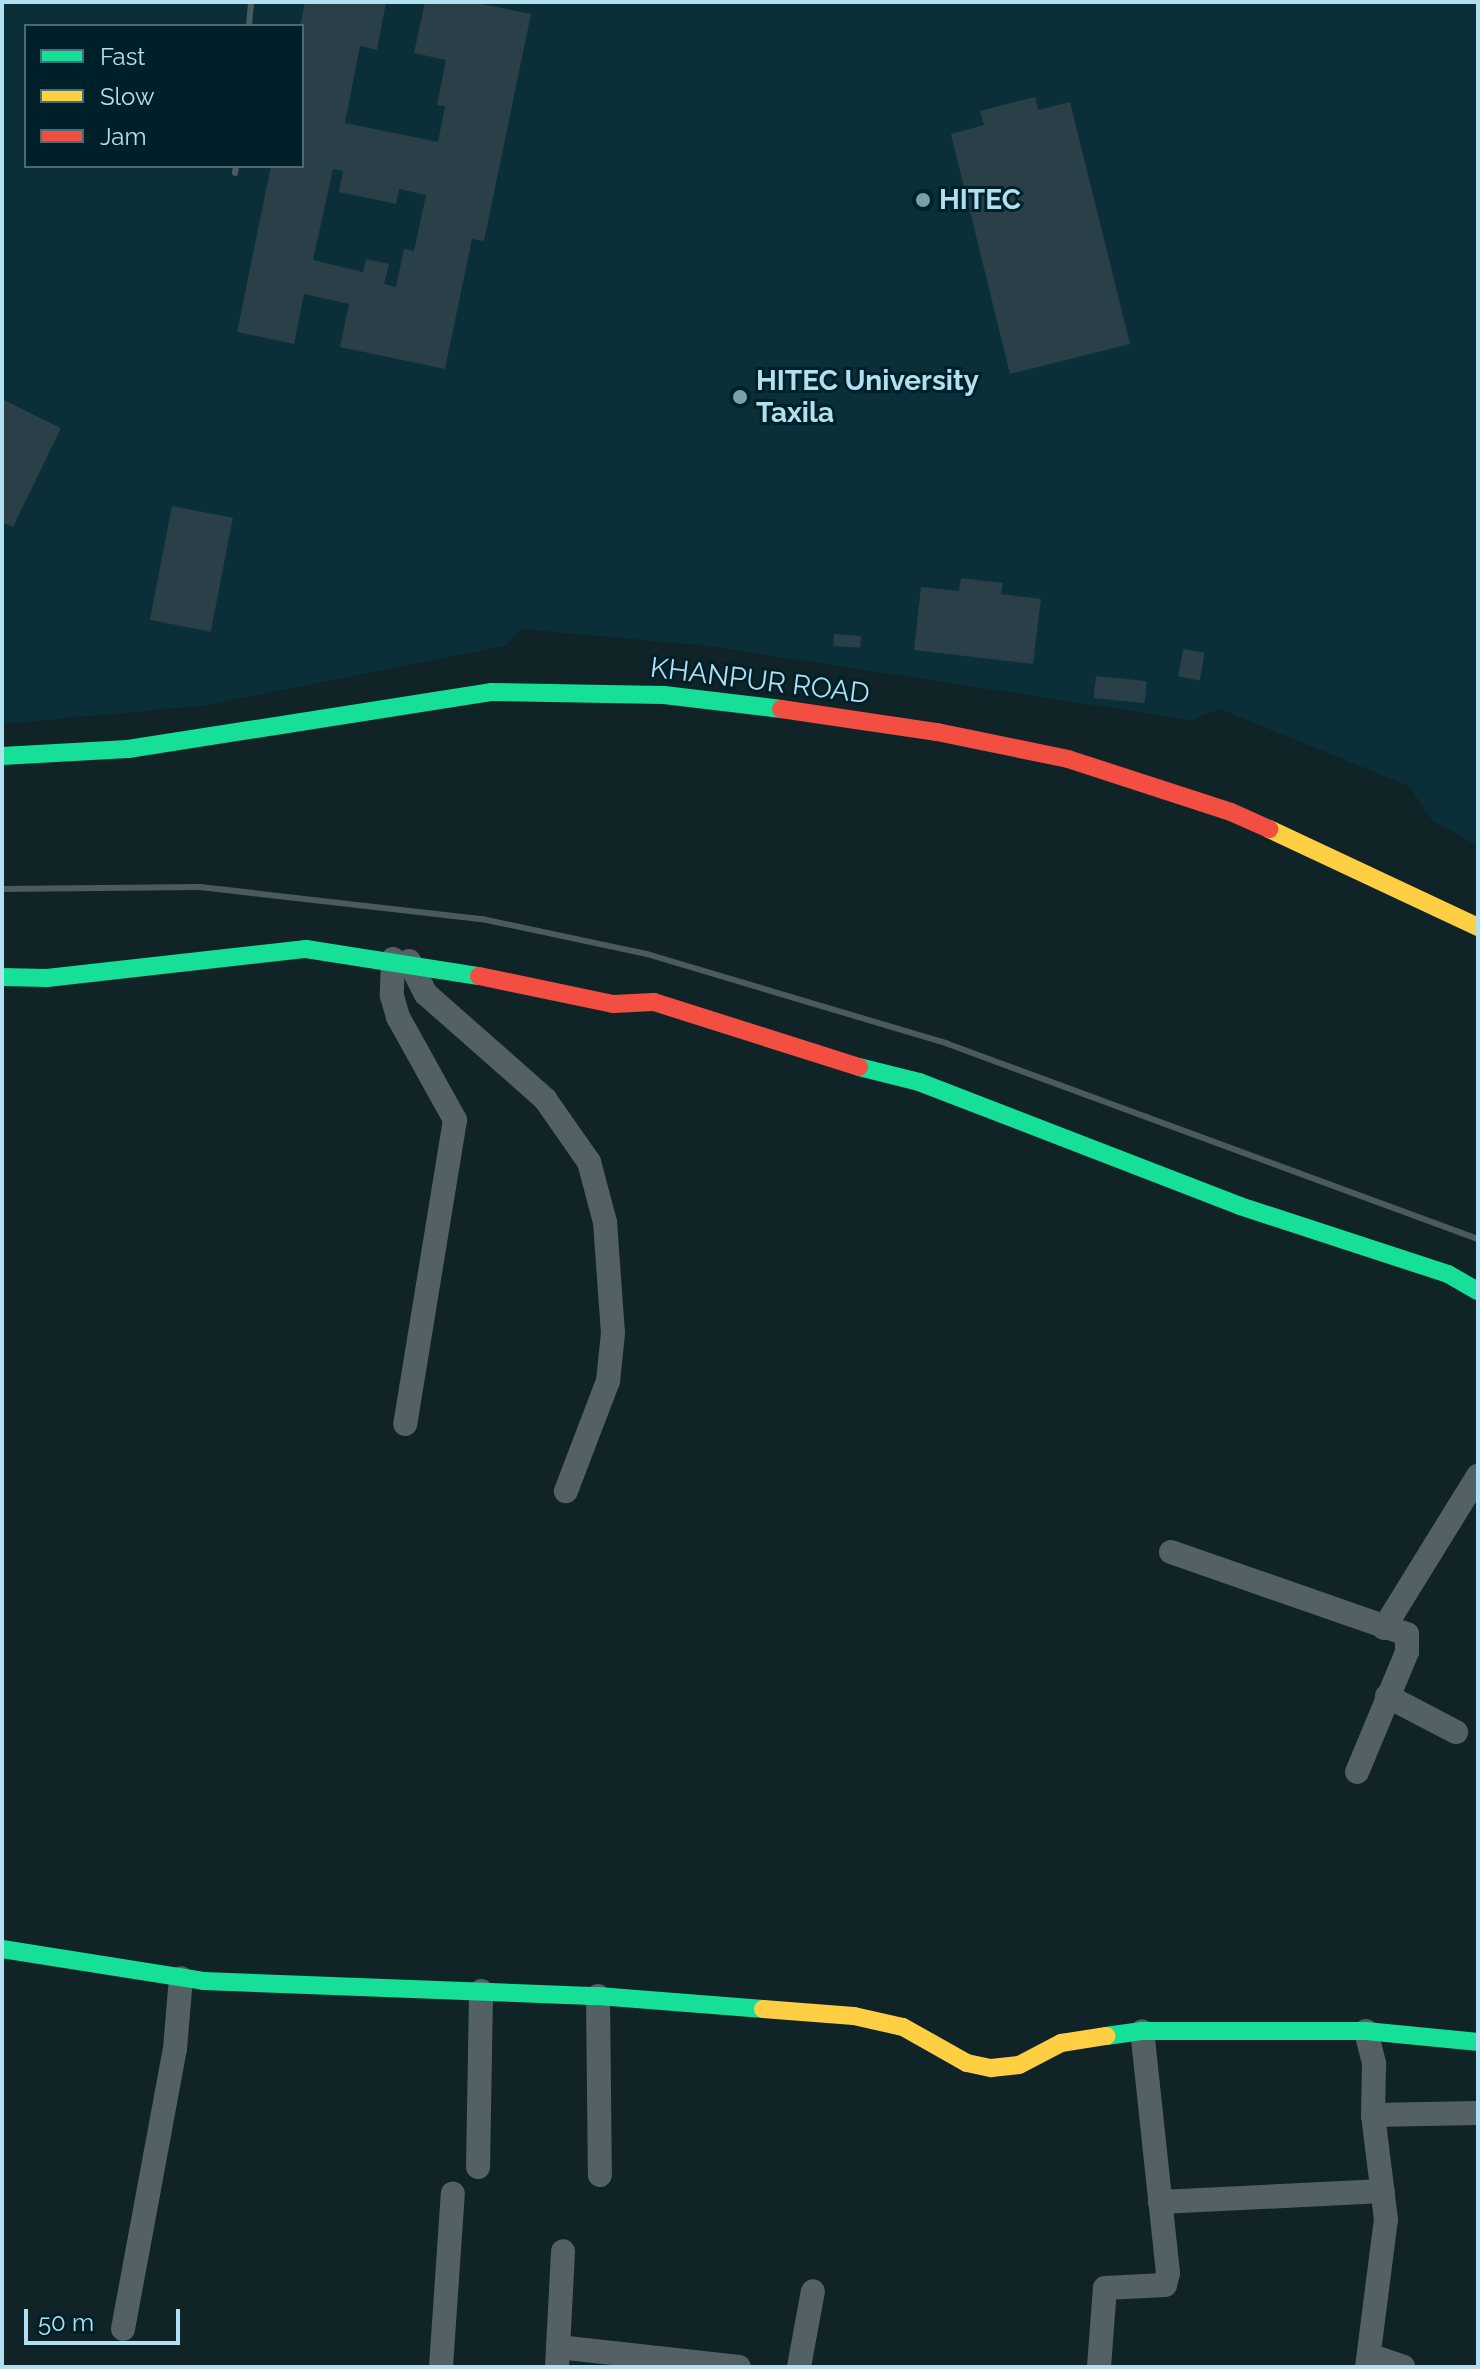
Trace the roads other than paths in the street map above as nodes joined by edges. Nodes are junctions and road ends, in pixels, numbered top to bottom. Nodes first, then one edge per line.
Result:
1 (2, 756) edge
2 (1478, 927) edge
3 (401, 960) junction
4 (2, 977) edge
5 (1478, 1291) edge
6 (405, 1424) dead end
7 (1478, 1476) edge
8 (566, 1491) dead end
9 (1171, 1552) dead end
10 (1384, 1628) junction
11 (1387, 1696) junction
12 (1456, 1732) dead end
13 (1357, 1772) dead end
14 (2, 1949) edge
15 (181, 1978) junction
16 (481, 1991) junction
17 (598, 1996) junction
18 (1142, 2031) junction
19 (1366, 2031) junction
20 (1478, 2042) edge
21 (1478, 2113) edge
22 (1373, 2115) junction
23 (478, 2167) dead end
24 (600, 2175) dead end
25 (1383, 2191) junction
26 (453, 2193) dead end
27 (1160, 2202) junction
28 (563, 2251) dead end
29 (813, 2291) dead end
30 (123, 2329) dead end
31 (558, 2357) edge
32 (1368, 2361) edge
33 (441, 2367) edge
34 (739, 2367) edge
35 (799, 2367) edge
36 (1099, 2367) edge
37 (1403, 2367) edge

1 - 2 main road, KHANPUR ROAD
3 - 4 main road
3 - 5 main road
3 - 6 street
3 - 8 street
7 - 10 street
9 - 10 street
10 - 11 street
11 - 12 street
11 - 13 street
14 - 15 main road
15 - 16 main road
15 - 30 street
16 - 17 main road
16 - 23 street
17 - 18 main road
17 - 24 street
18 - 19 main road
18 - 27 street
19 - 20 main road
19 - 22 street
21 - 22 street
22 - 25 street
25 - 27 street
25 - 32 street
26 - 33 street
27 - 36 street
28 - 31 street
29 - 35 street
31 - 34 street
32 - 37 street

